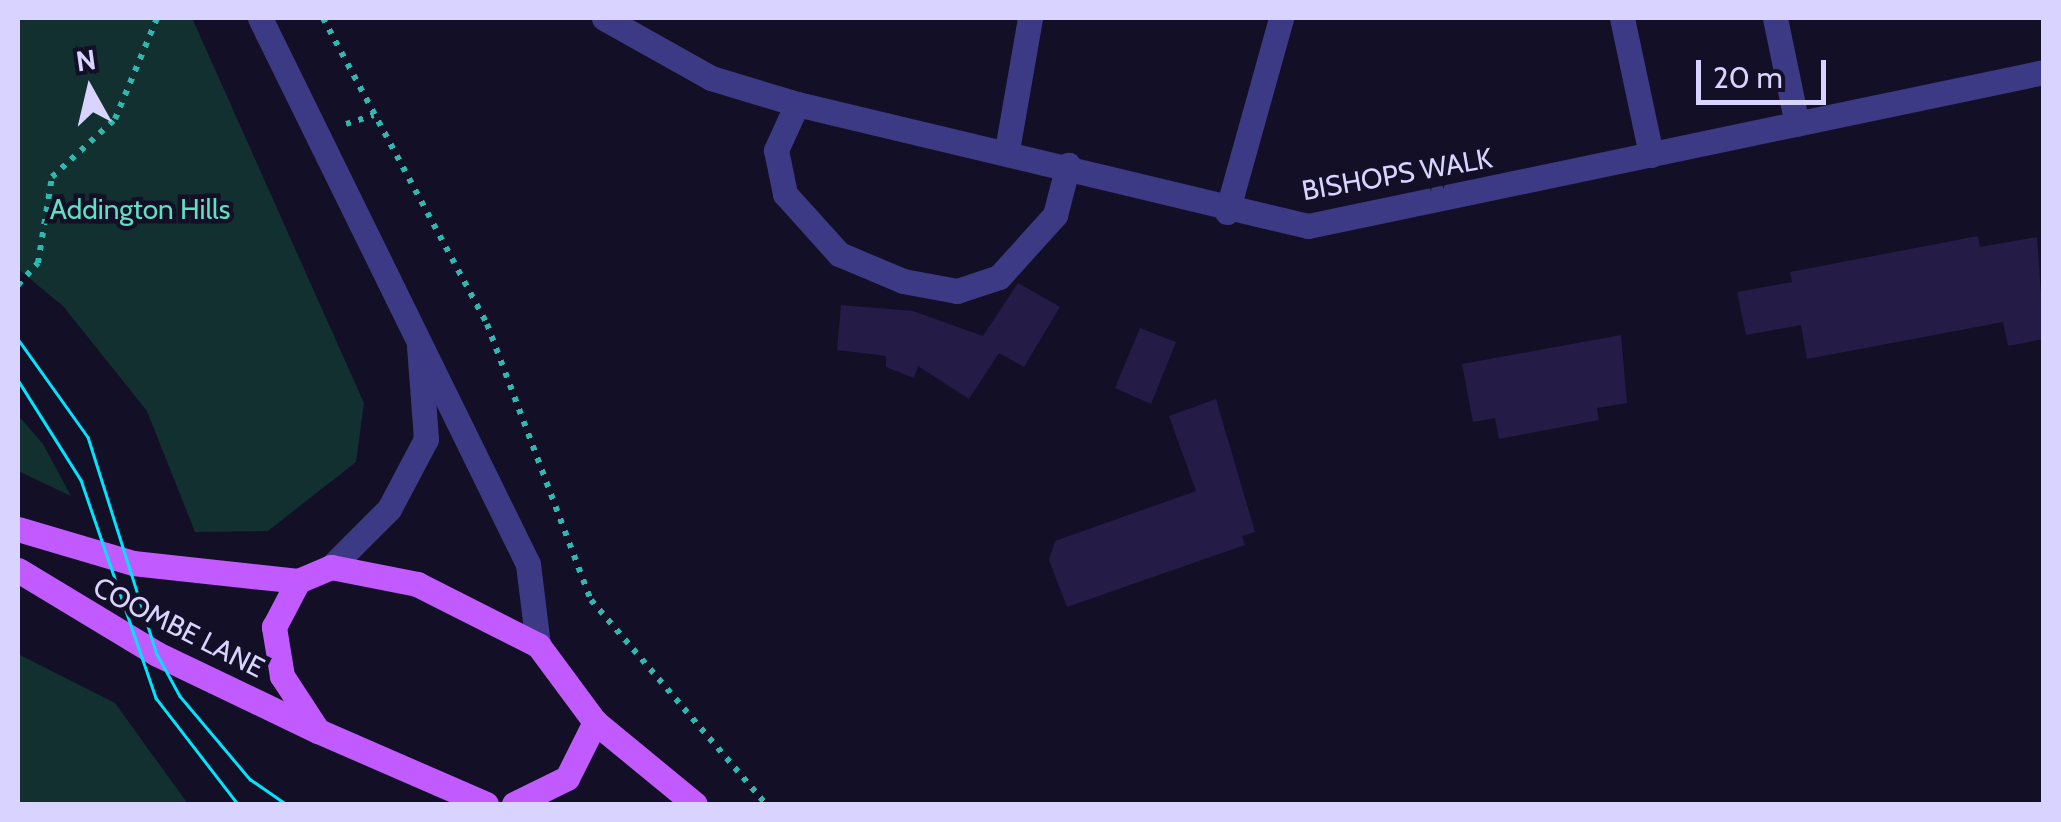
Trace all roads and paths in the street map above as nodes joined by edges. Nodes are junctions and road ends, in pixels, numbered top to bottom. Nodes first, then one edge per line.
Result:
1 (157, 18) edge
2 (260, 18) edge
3 (323, 18) edge
4 (604, 18) edge
5 (1030, 18) edge
6 (1281, 18) edge
7 (1622, 18) edge
8 (1775, 18) edge
9 (2044, 72) edge
10 (797, 104) junction
11 (1797, 124) junction
12 (1008, 150) junction
13 (1651, 155) junction
14 (1068, 165) junction
15 (1227, 212) junction
16 (18, 285) edge
17 (418, 330) junction
18 (18, 529) edge
19 (331, 567) junction
20 (18, 570) edge
21 (298, 582) junction
22 (538, 646) junction
23 (595, 722) junction
24 (318, 731) junction
25 (486, 804) edge
26 (514, 804) edge
27 (695, 804) edge
28 (766, 804) edge

1 - 16 path
2 - 17 street
3 - 28 path
4 - 10 street, BISHOPS WALK
5 - 12 street
6 - 15 street
7 - 13 street
8 - 11 street
9 - 11 street, BISHOPS WALK
10 - 12 street, BISHOPS WALK
10 - 14 street
11 - 13 street, BISHOPS WALK
12 - 14 street, BISHOPS WALK
13 - 15 street, BISHOPS WALK
14 - 15 street, BISHOPS WALK
17 - 19 street
17 - 22 street
18 - 21 main road, COOMBE LANE
19 - 21 main road
19 - 22 main road
20 - 24 main road, COOMBE LANE
21 - 24 main road
22 - 23 main road
23 - 26 main road
23 - 27 main road
24 - 25 main road, COOMBE LANE

